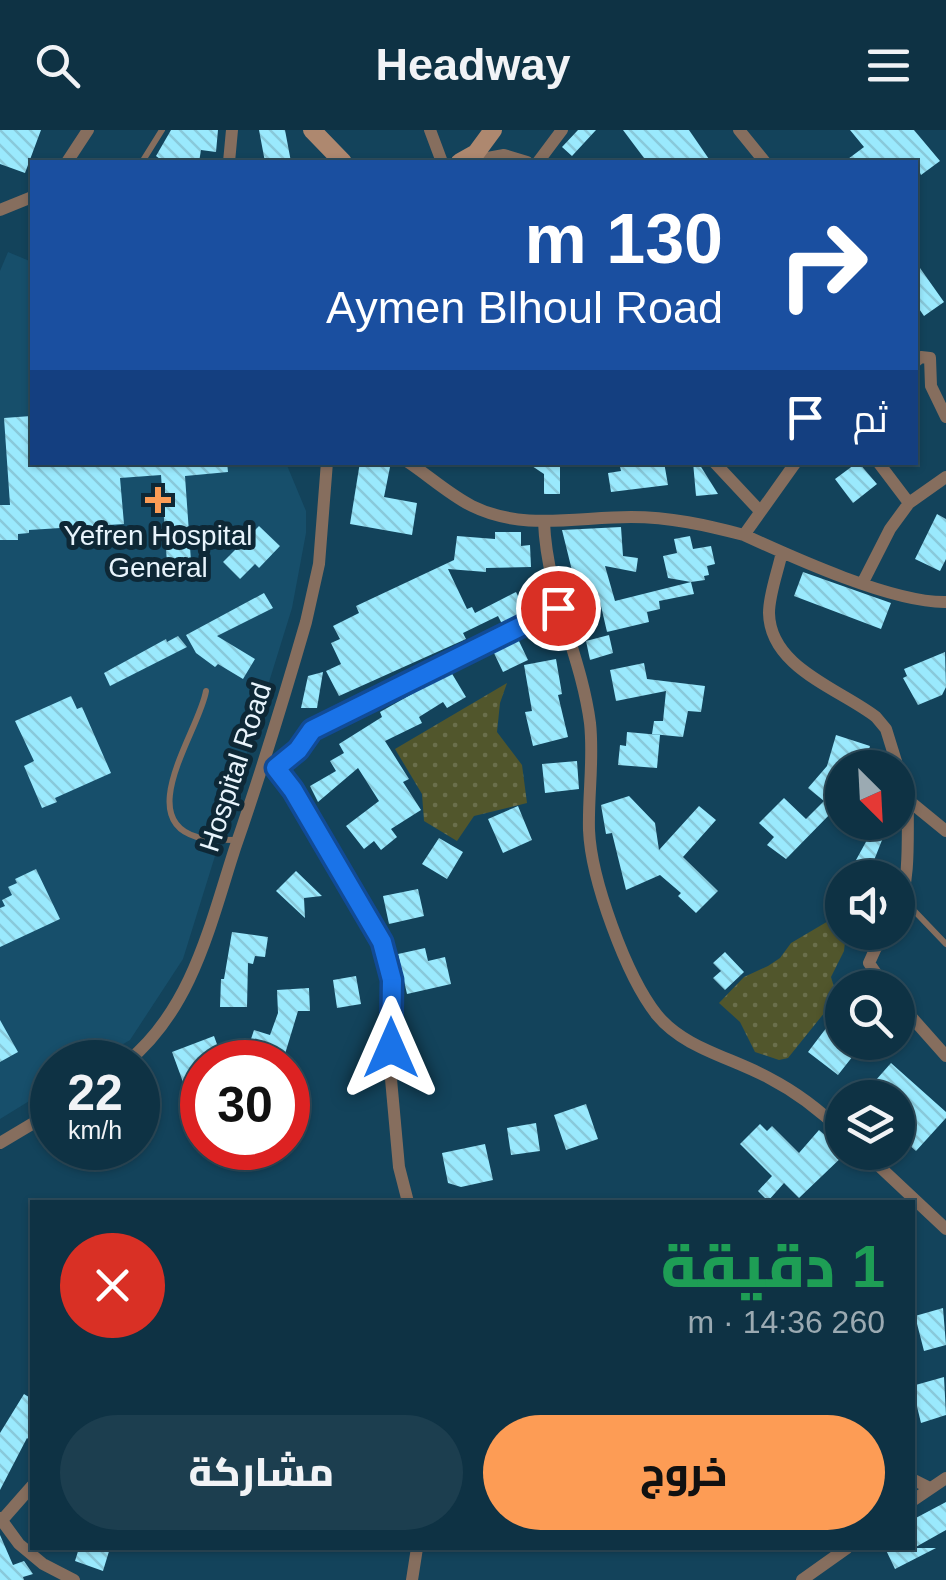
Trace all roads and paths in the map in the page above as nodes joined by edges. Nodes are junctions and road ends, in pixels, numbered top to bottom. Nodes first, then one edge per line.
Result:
1 (88, 130) edge
2 (162, 130) edge
3 (232, 130) edge
4 (312, 130) edge
5 (430, 130) edge
6 (493, 130) edge
7 (562, 130) edge
8 (739, 130) edge
9 (69, 160) edge
10 (143, 160) edge
11 (229, 160) edge
12 (341, 160) edge
13 (441, 160) edge
14 (465, 160) edge
15 (474, 160) edge
16 (520, 160) edge
17 (540, 160) edge
18 (763, 160) edge
19 (30, 198) edge
20 (0, 210) edge
21 (918, 359) edge
22 (946, 417) edge
23 (327, 465) edge
24 (412, 465) edge
25 (717, 465) edge
26 (792, 465) edge
27 (880, 465) edge
28 (946, 477) edge
29 (909, 503) junction
30 (760, 510) junction
31 (544, 522) junction
32 (744, 535) junction
33 (782, 552) junction
34 (863, 582) junction
35 (946, 602) edge
36 (558, 608) junction
37 (206, 691) dead end
38 (894, 750) edge
39 (276, 768) junction
40 (258, 780) junction
41 (915, 806) edge
42 (946, 831) edge
43 (238, 840) junction
44 (915, 916) edge
45 (946, 944) edge
46 (915, 1021) edge
47 (152, 1040) edge
48 (946, 1056) edge
49 (825, 1115) edge
50 (30, 1125) edge
51 (0, 1143) edge
52 (883, 1170) edge
53 (407, 1200) edge
54 (946, 1228) edge
55 (946, 1478) edge
56 (915, 1480) edge
57 (30, 1488) edge
58 (930, 1488) junction
59 (915, 1499) edge
60 (1, 1518) edge
61 (417, 1550) edge
62 (844, 1550) edge
63 (74, 1580) edge
64 (412, 1580) edge
65 (802, 1580) edge

1 - 9 street
2 - 10 lane
3 - 11 street
4 - 12 main road
5 - 13 street
6 - 14 main road
7 - 17 street
8 - 18 street
15 - 16 street
19 - 20 street
21 - 22 street
23 - 40 street, Hospital Road
24 - 31 street
25 - 30 street
26 - 30 street
27 - 29 street
28 - 29 street
29 - 34 street
30 - 32 street
31 - 32 street
31 - 36 street
32 - 33 street
33 - 34 street
33 - 38 street
34 - 35 street
36 - 39 street
36 - 49 street
37 - 43 lane
39 - 40 street
39 - 53 street
40 - 43 street, Hospital Road
41 - 42 street
43 - 47 street, Hospital Road
44 - 45 lane
46 - 48 street
50 - 51 street
52 - 54 street
55 - 58 street
56 - 58 street
57 - 60 street
58 - 59 street
60 - 63 street
61 - 64 street
62 - 65 street

